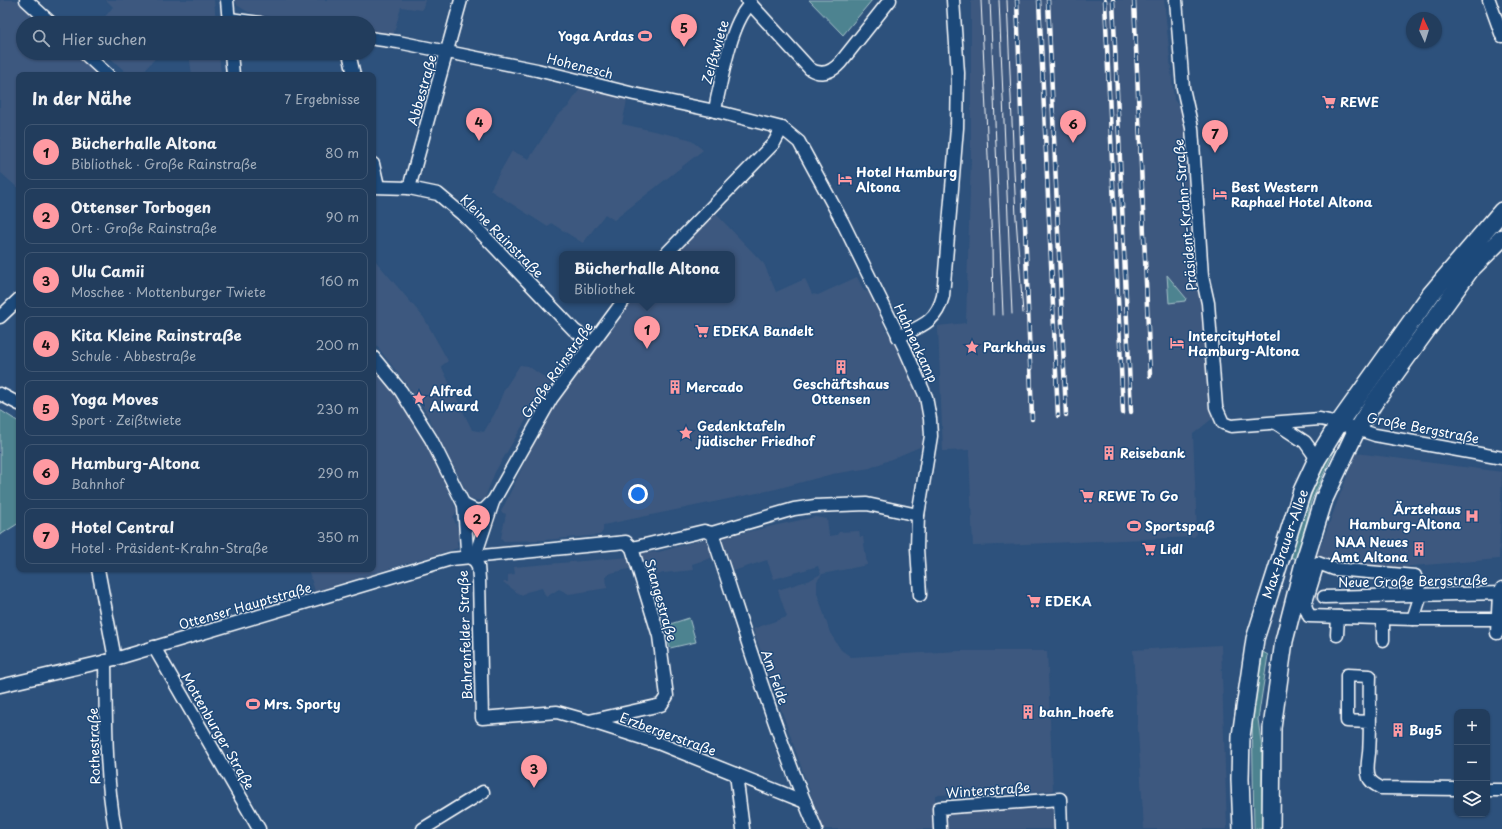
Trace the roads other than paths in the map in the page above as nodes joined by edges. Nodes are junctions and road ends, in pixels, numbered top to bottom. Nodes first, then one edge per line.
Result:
1 (26, 0) edge
2 (227, 0) edge
3 (461, 0) edge
4 (890, 0) edge
5 (953, 0) edge
6 (1176, 0) edge
7 (1489, 0) edge
8 (749, 2) edge
9 (43, 16) edge
10 (229, 16) edge
11 (1502, 36) edge
12 (376, 39) edge
13 (447, 53) junction
14 (92, 60) edge
15 (232, 60) edge
16 (351, 60) edge
17 (105, 72) edge
18 (233, 72) edge
19 (353, 72) edge
20 (715, 111) junction
21 (782, 128) junction
22 (376, 187) edge
23 (409, 188) junction
24 (1502, 211) edge
25 (1488, 227) junction
26 (1501, 240) edge
27 (669, 251) edge
28 (1431, 294) junction
29 (16, 302) edge
30 (622, 303) edge
31 (0, 318) edge
32 (898, 337) junction
33 (592, 344) junction
34 (376, 360) edge
35 (1394, 376) junction
36 (0, 394) edge
37 (16, 402) edge
38 (1276, 423) junction
39 (1339, 423) junction
40 (1227, 425) joint
41 (1356, 429) junction
42 (1502, 458) edge
43 (1317, 459) junction
44 (494, 500) junction
45 (464, 505) junction
46 (918, 515) junction
47 (712, 533) junction
48 (632, 548) junction
49 (471, 558) junction
50 (98, 572) edge
51 (1501, 592) edge
52 (920, 595) dead end
53 (1421, 595) junction
54 (1324, 597) dead end
55 (1338, 617) junction
56 (1383, 618) junction
57 (1413, 619) junction
58 (1498, 619) junction
59 (1497, 633) dead end
60 (1337, 635) dead end
61 (1383, 640) dead end
62 (154, 647) junction
63 (110, 660) junction
64 (0, 686) edge
65 (661, 705) joint
66 (589, 720) junction
67 (1369, 722) dead end
68 (736, 774) junction
69 (1454, 789) edge
70 (1490, 790) edge
71 (1502, 790) edge
72 (483, 792) dead end
73 (805, 802) junction
74 (115, 829) edge
75 (259, 829) edge
76 (423, 829) edge
77 (743, 829) edge
78 (816, 829) edge
79 (940, 829) edge
80 (1061, 829) edge
81 (1242, 829) edge
82 (1271, 829) edge

1 - 9 street
2 - 10 street
3 - 13 street, Abbestraße
4 - 8 street
5 - 32 street
6 - 40 street, Präsident-Krahn-Straße
7 - 11 street
8 - 20 street, Zeißtwiete
12 - 13 street, Hohenesch
13 - 20 street, Hohenesch
13 - 23 street, Abbestraße
14 - 17 street
15 - 18 street
16 - 19 street
20 - 21 street, Hohenesch
21 - 27 street
21 - 32 street, Hahnenkamp
22 - 23 street, Kleine Rainstraße
23 - 33 street, Kleine Rainstraße
24 - 25 main road, Max-Brauer-Allee
25 - 26 street
25 - 28 main road, Max-Brauer-Allee
26 - 35 main road, Max-Brauer-Allee
28 - 35 main road, Max-Brauer-Allee
28 - 39 main road, Max-Brauer-Allee
29 - 31 street
30 - 33 street, Große Rainstraße
32 - 46 street, Hahnenkamp
33 - 44 street, Große Rainstraße
34 - 45 street, Bahrenfelder Straße
35 - 41 main road, Max-Brauer-Allee
36 - 37 street
38 - 39 street, Große Bergstraße
38 - 40 street, Große Bergstraße
38 - 43 street
39 - 41 street, Große Bergstraße
39 - 43 main road, Max-Brauer-Allee
41 - 42 street, Große Bergstraße
41 - 82 main road, Max-Brauer-Allee
43 - 81 main road, Max-Brauer-Allee
44 - 45 street, Große Rainstraße
44 - 49 street, Große Rainstraße
45 - 49 street, Bahrenfelder Straße
46 - 47 street, Ottenser Hauptstraße
46 - 52 street, Hahnenkamp
47 - 48 street, Ottenser Hauptstraße
47 - 73 street, Am Felde
48 - 49 street, Ottenser Hauptstraße
48 - 65 street, Stangestraße
49 - 62 street, Ottenser Hauptstraße
49 - 66 street, Bahrenfelder Straße
50 - 63 street, Rothestraße
51 - 53 street, Neue Große Bergstraße
51 - 58 street
53 - 54 street, Neue Große Bergstraße
53 - 55 street
53 - 57 street
55 - 56 street
55 - 60 street
56 - 57 street
56 - 61 street
57 - 58 street
58 - 59 street
62 - 63 street, Ottenser Hauptstraße
62 - 75 street, Mottenburger Straße
63 - 64 street, Ottenser Hauptstraße
63 - 74 street, Rothestraße
65 - 66 street, Erzbergerstraße
66 - 68 street, Erzbergerstraße
67 - 69 street
68 - 73 street, Erzbergerstraße
68 - 77 street
70 - 71 street
72 - 76 street
73 - 78 street, Am Felde
79 - 80 street, Winterstraße

